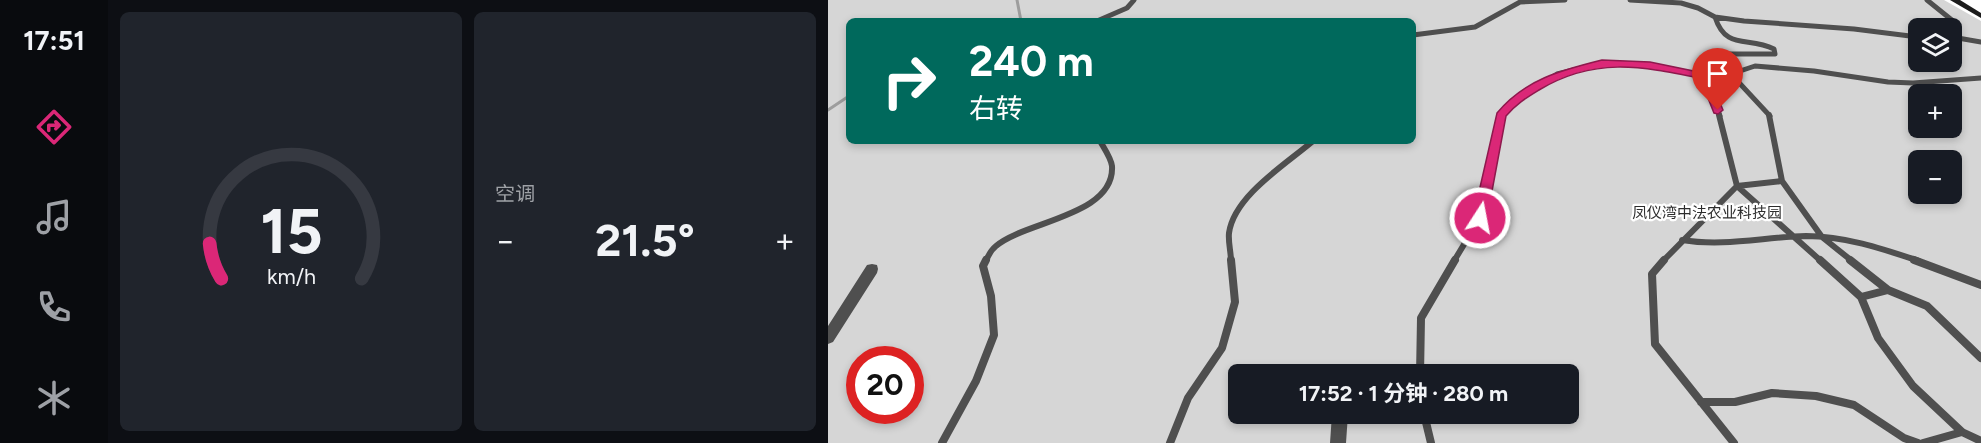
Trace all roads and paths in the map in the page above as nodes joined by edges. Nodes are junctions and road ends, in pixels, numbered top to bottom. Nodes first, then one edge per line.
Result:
1 (1134, 0) edge
2 (1565, 0) edge
3 (1630, 0) edge
4 (1927, 0) edge
5 (1954, 0) edge
6 (1517, 1) edge
7 (1981, 16) edge
8 (1715, 17) junction
9 (1103, 18) edge
10 (1949, 18) edge
11 (1416, 35) edge
12 (1908, 36) edge
13 (1962, 39) edge
14 (1981, 42) edge
15 (1718, 74) junction
16 (1731, 74) junction
17 (1705, 76) junction
18 (1981, 78) edge
19 (1102, 144) edge
20 (1309, 144) edge
21 (1782, 182) junction
22 (1737, 186) junction
23 (1822, 237) junction
24 (1797, 239) junction
25 (1682, 240) junction
26 (872, 269) dead end
27 (1981, 285) edge
28 (1888, 290) junction
29 (1861, 297) junction
30 (828, 338) edge
31 (1981, 358) edge
32 (1420, 364) edge
33 (1701, 402) junction
34 (1339, 424) edge
35 (1426, 424) edge
36 (1962, 432) junction
37 (1981, 441) edge
38 (942, 443) edge
39 (1170, 443) edge
40 (1338, 443) edge
41 (1431, 443) edge
42 (1734, 443) edge
43 (1918, 443) edge
44 (1923, 443) edge

1 - 9 lane
2 - 6 lane
3 - 8 lane
4 - 10 lane
5 - 7 street
6 - 11 lane
8 - 12 lane
8 - 15 lane
13 - 14 lane
15 - 16 lane
15 - 17 lane
16 - 18 lane
16 - 21 lane
17 - 22 lane
17 - 32 lane
19 - 38 lane
20 - 39 lane
21 - 22 lane
21 - 23 lane
22 - 24 lane
22 - 25 lane
23 - 24 lane
23 - 27 lane
23 - 28 lane
24 - 25 lane
24 - 29 lane
25 - 33 lane
26 - 30 street
28 - 29 lane
28 - 31 lane
29 - 36 lane
33 - 42 lane
33 - 43 lane
34 - 40 street
35 - 41 lane
36 - 37 lane
36 - 44 lane

